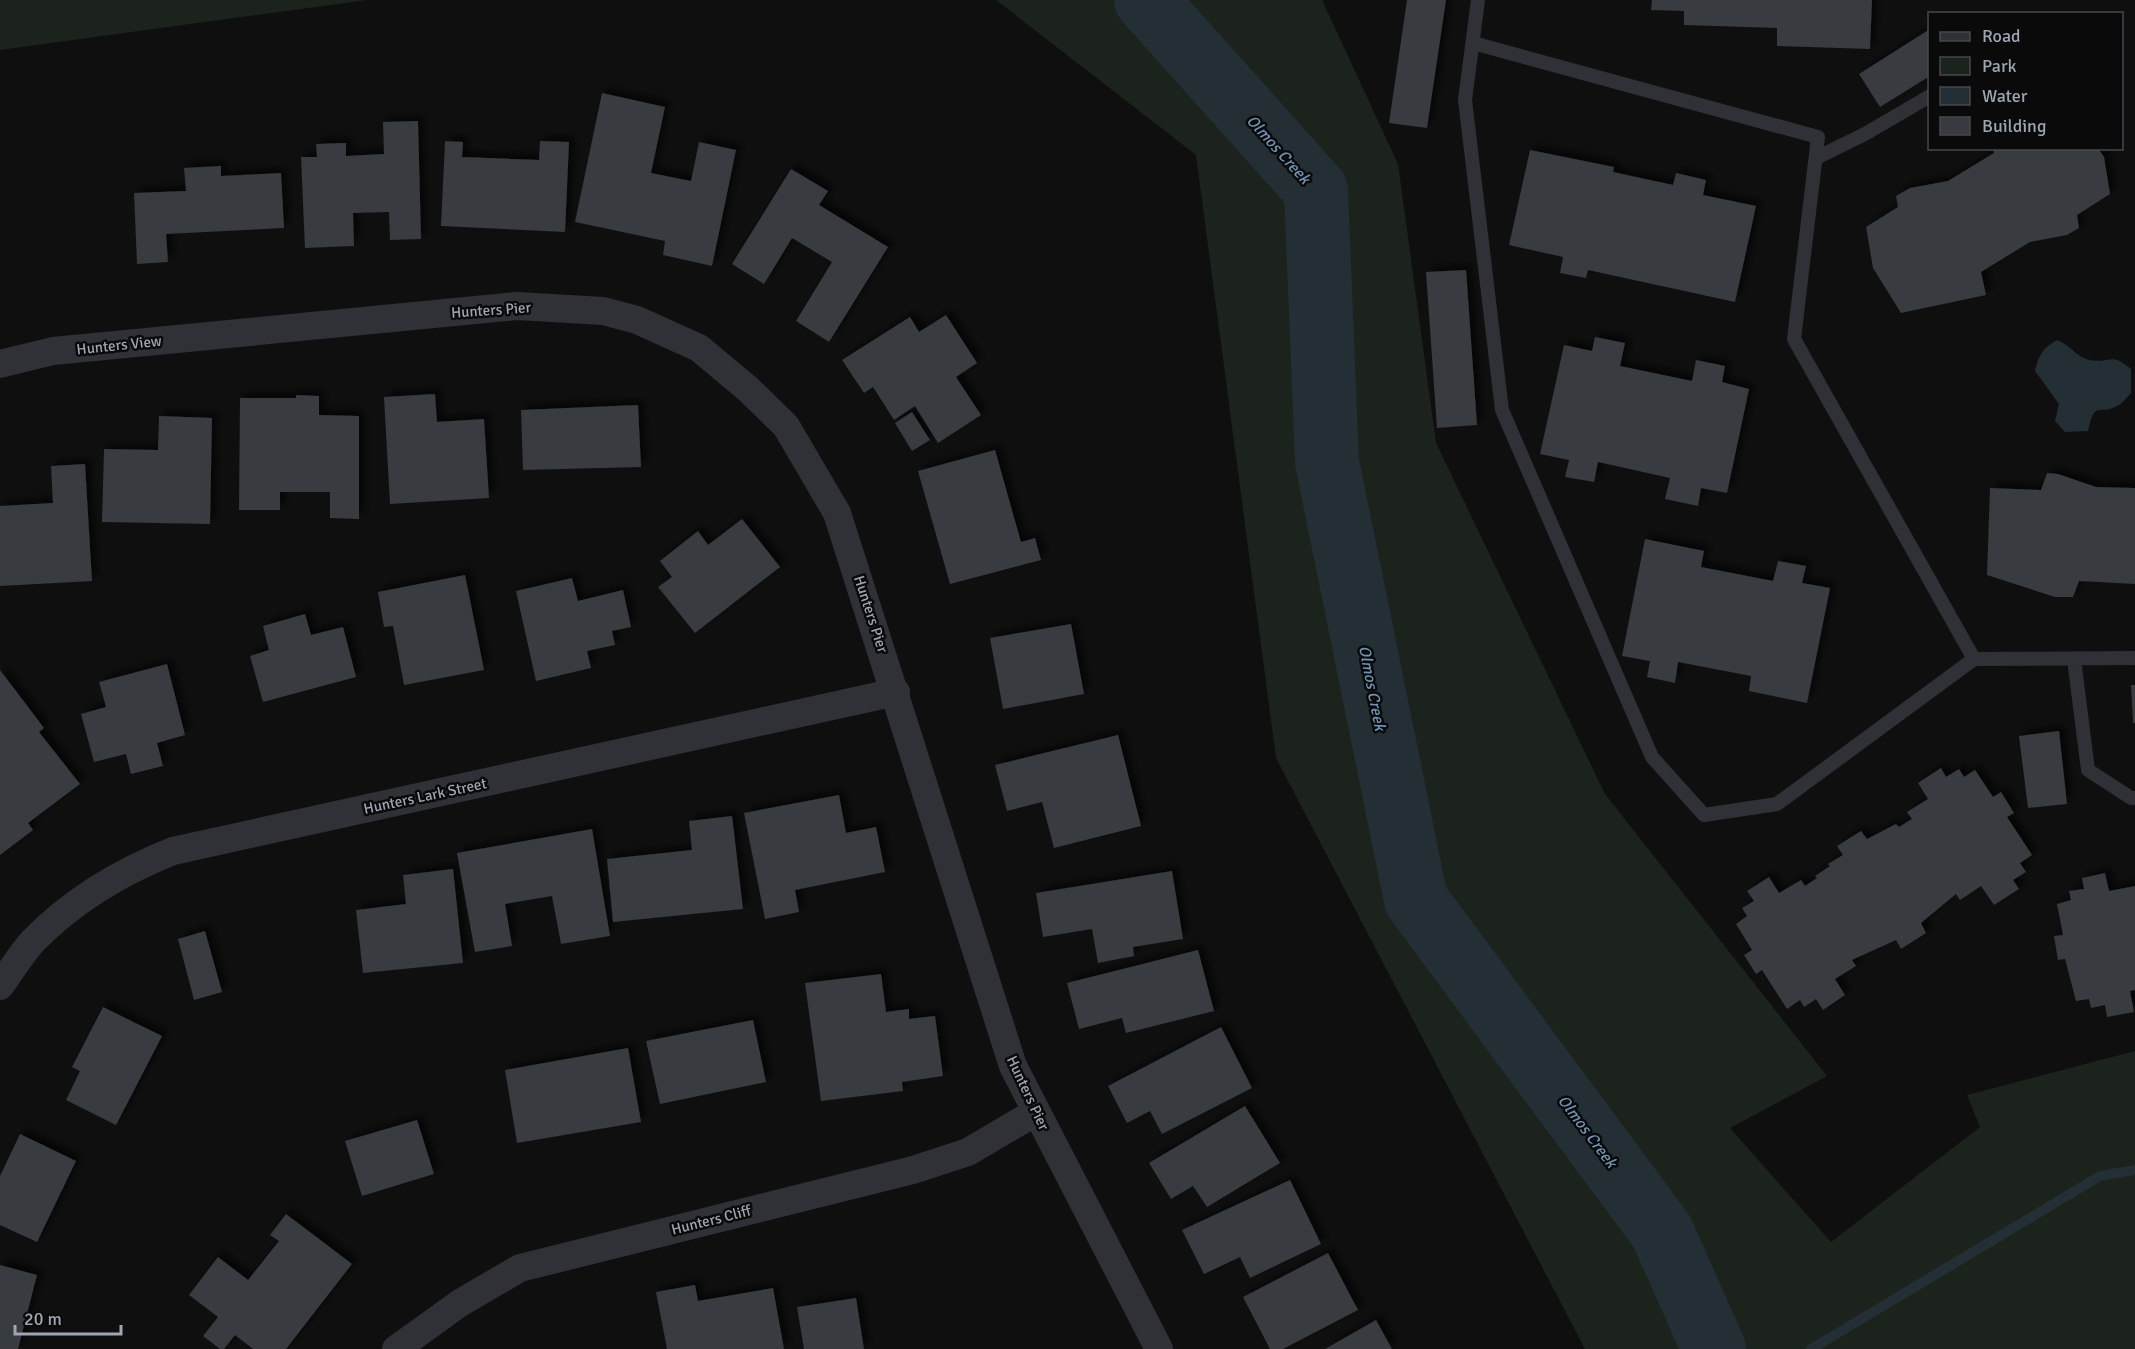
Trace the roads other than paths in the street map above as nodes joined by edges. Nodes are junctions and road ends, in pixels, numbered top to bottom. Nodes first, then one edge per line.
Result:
1 (1478, 0) edge
2 (1473, 43) junction
3 (1928, 97) edge
4 (1816, 158) junction
5 (240, 333) joint
6 (0, 364) edge
7 (2074, 658) junction
8 (2135, 658) edge
9 (1974, 659) junction
10 (896, 692) junction
11 (2135, 798) edge
12 (0, 986) edge
13 (1036, 1112) junction
14 (396, 1349) edge
15 (1159, 1349) edge

1 - 2 lane
2 - 4 lane
2 - 9 lane
3 - 4 lane
4 - 9 lane
5 - 6 street, Hunters View
5 - 10 street, Hunters Pier
7 - 8 lane
7 - 9 lane
7 - 11 lane
10 - 12 street, Hunters Lark Street
10 - 13 street, Hunters Pier
13 - 14 street, Hunters Cliff
13 - 15 street, Hunters Pier

